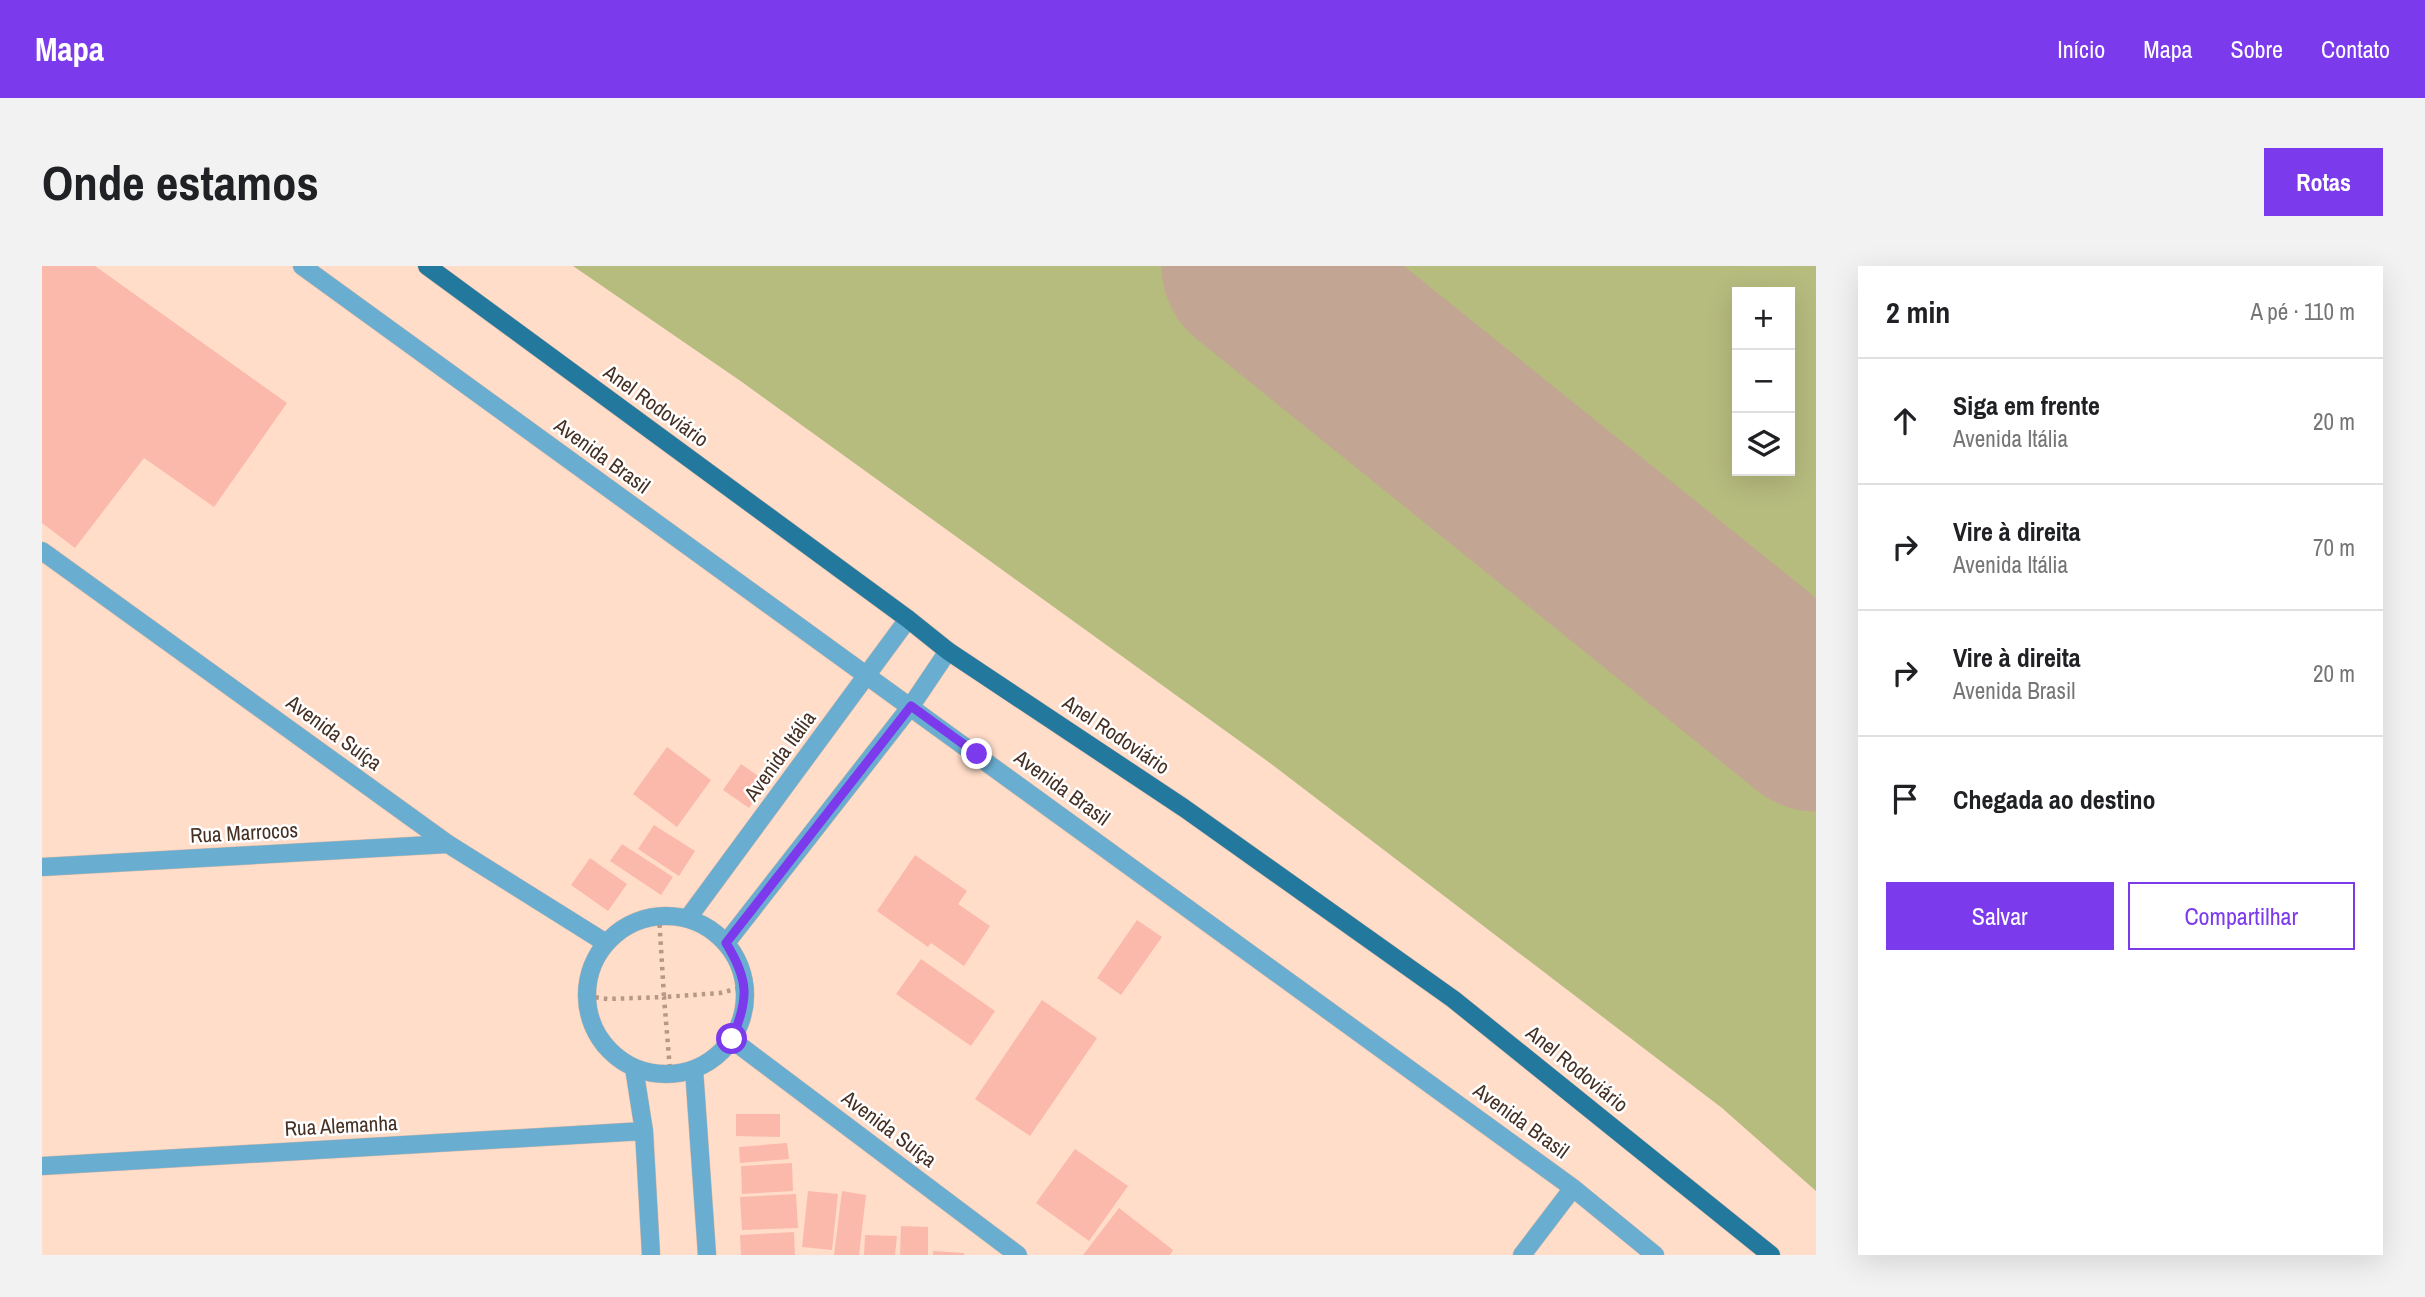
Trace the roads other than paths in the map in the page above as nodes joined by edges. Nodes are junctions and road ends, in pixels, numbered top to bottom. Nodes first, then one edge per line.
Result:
1 (302, 266) edge
2 (427, 266) edge
3 (42, 551) edge
4 (51, 565) edge
5 (908, 619) junction
6 (948, 651) junction
7 (867, 677) junction
8 (911, 706) junction
9 (448, 844) junction
10 (42, 867) edge
11 (688, 918) junction
12 (606, 943) junction
13 (726, 943) junction
14 (732, 1039) junction
15 (634, 1068) junction
16 (694, 1069) junction
17 (643, 1131) junction
18 (42, 1166) edge
19 (1573, 1188) junction
20 (651, 1255) edge
21 (706, 1255) edge
22 (1018, 1255) edge
23 (1522, 1255) edge
24 (1655, 1255) edge
25 (1770, 1255) edge

1 - 7 street, Avenida Brasil
2 - 5 main road, Anel Rodoviário
3 - 4 street, Avenida Suíça
4 - 9 street, Avenida Suíça
5 - 6 main road, Anel Rodoviário
5 - 7 street, Avenida Itália
6 - 8 street
6 - 25 main road, Anel Rodoviário
7 - 8 street, Avenida Brasil
7 - 11 street, Avenida Itália
8 - 13 street
8 - 19 street, Avenida Brasil
9 - 10 street, Rua Marrocos
9 - 12 street, Avenida Suíça
11 - 12 street
11 - 13 street
12 - 15 street
13 - 14 street
14 - 16 street
14 - 22 street, Avenida Suíça
15 - 16 street
15 - 17 street
16 - 21 street
17 - 18 street, Rua Alemanha
17 - 20 street
19 - 23 street
19 - 24 street, Avenida Brasil

